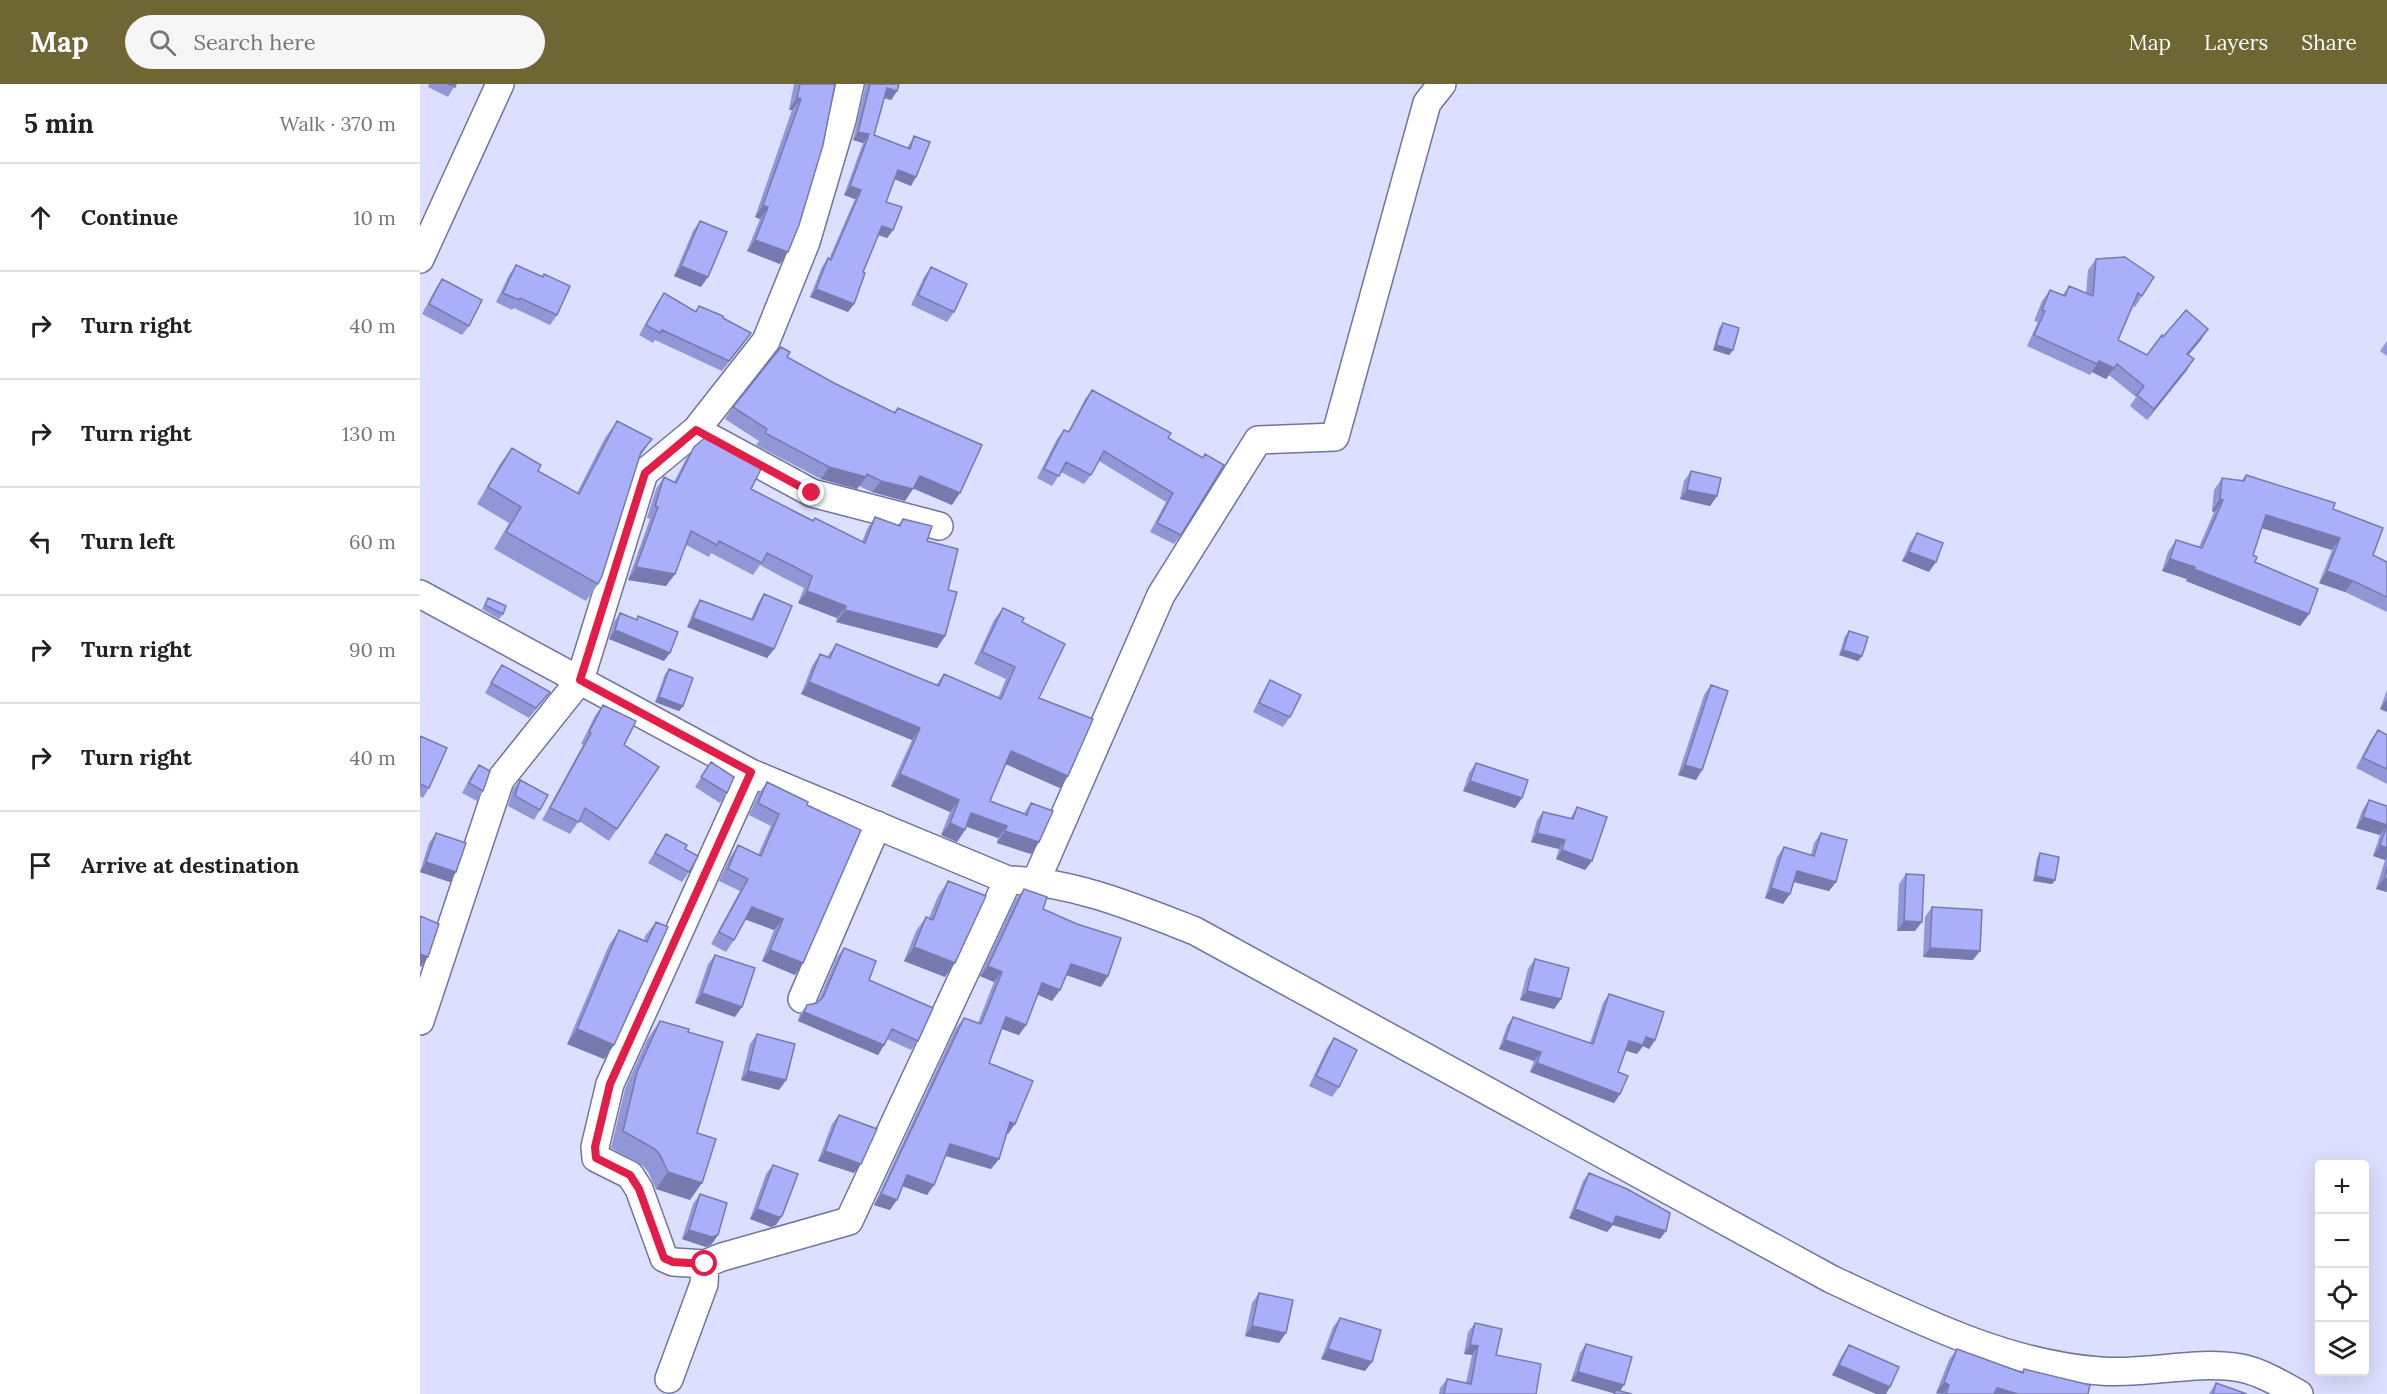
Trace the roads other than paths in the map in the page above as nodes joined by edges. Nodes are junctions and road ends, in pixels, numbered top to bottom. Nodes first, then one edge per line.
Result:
1 (500, 84) edge
2 (850, 84) edge
3 (1442, 84) edge
4 (420, 259) edge
5 (696, 430) junction
6 (939, 526) dead end
7 (420, 594) edge
8 (580, 680) junction
9 (751, 772) junction
10 (877, 825) junction
11 (1008, 880) junction
12 (1036, 880) junction
13 (802, 999) dead end
14 (420, 1021) edge
15 (705, 1264) junction
16 (669, 1379) dead end
17 (2299, 1394) edge

1 - 4 street
2 - 5 street
3 - 12 street
5 - 6 street
5 - 8 street
7 - 8 street
8 - 9 street
8 - 14 street
9 - 10 street
9 - 15 street
10 - 11 street
10 - 13 street
11 - 12 street
11 - 15 street
12 - 17 street
15 - 16 street

